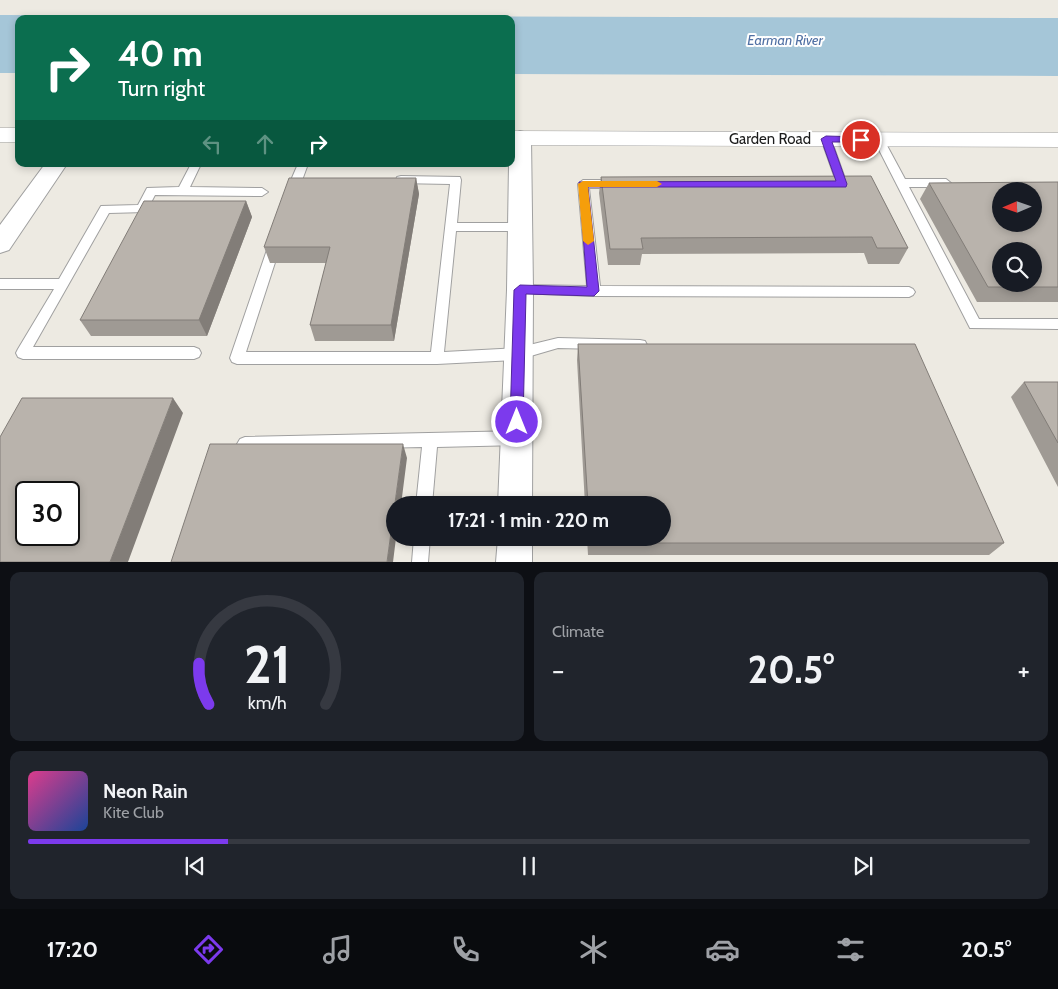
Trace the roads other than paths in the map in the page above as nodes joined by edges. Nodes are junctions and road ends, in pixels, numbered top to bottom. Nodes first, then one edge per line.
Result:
1 (0, 135) edge
2 (15, 135) edge
3 (516, 138) edge
4 (826, 139) junction
5 (879, 140) junction
6 (1058, 140) edge
7 (54, 167) edge
8 (195, 167) edge
9 (302, 167) edge
10 (296, 179) junction
11 (315, 179) edge
12 (390, 180) edge
13 (901, 183) junction
14 (960, 183) edge
15 (633, 184) edge
16 (842, 184) edge
17 (183, 191) junction
18 (262, 192) dead end
19 (287, 208) edge
20 (452, 227) junction
21 (519, 227) junction
22 (277, 236) edge
23 (0, 244) edge
24 (0, 284) edge
25 (63, 284) junction
26 (520, 290) junction
27 (594, 291) junction
28 (909, 292) dead end
29 (1058, 324) edge
30 (653, 345) edge
31 (194, 353) dead end
32 (517, 354) junction
33 (437, 358) junction
34 (516, 438) junction
35 (430, 440) junction
36 (245, 444) edge
37 (425, 496) edge
38 (515, 496) edge
39 (421, 546) edge
40 (514, 546) edge
41 (420, 562) edge
42 (514, 562) edge

1 - 2 street
3 - 4 street, Garden Road
3 - 21 street
4 - 5 street, Garden Road
4 - 16 lane
5 - 6 street, Garden Road
5 - 13 lane
7 - 23 street
8 - 17 lane
9 - 10 lane
10 - 11 lane
10 - 19 lane
12 - 20 lane
13 - 14 lane
13 - 29 lane
15 - 27 lane
17 - 18 lane
17 - 25 lane
20 - 21 lane
20 - 33 lane
21 - 26 street
22 - 33 lane
24 - 25 lane
25 - 31 lane
26 - 27 lane
26 - 32 street
27 - 28 lane
30 - 32 lane
32 - 33 lane
32 - 34 street
34 - 35 lane
34 - 38 street
35 - 36 lane
35 - 37 lane
39 - 41 lane
40 - 42 street

